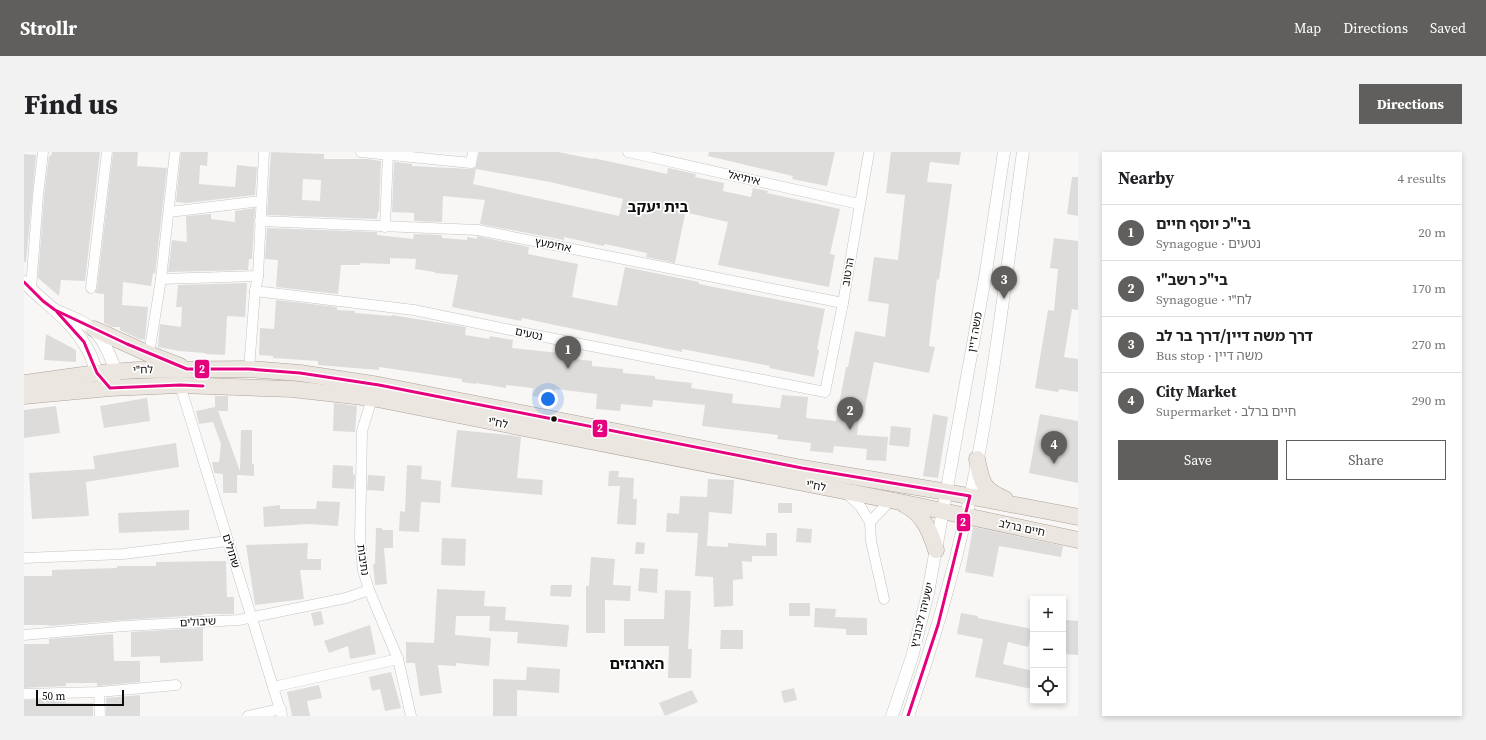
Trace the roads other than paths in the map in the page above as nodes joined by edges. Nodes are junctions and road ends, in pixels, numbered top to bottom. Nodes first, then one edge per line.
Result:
1 (43, 152) edge
2 (107, 152) edge
3 (174, 152) edge
4 (264, 152) edge
5 (361, 152) edge
6 (473, 152) edge
7 (628, 152) edge
8 (869, 152) edge
9 (1004, 152) edge
10 (1023, 152) edge
11 (388, 154) junction
12 (261, 201) junction
13 (859, 204) junction
14 (169, 212) junction
15 (260, 221) junction
16 (385, 227) junction
17 (258, 276) junction
18 (161, 279) junction
19 (27, 285) edge
20 (91, 288) dead end
21 (256, 291) junction
22 (843, 303) junction
23 (56, 310) junction
24 (94, 329) junction
25 (149, 354) junction
26 (187, 369) junction
27 (250, 369) junction
28 (116, 371) junction
29 (97, 373) junction
30 (24, 383) edge
31 (180, 385) junction
32 (110, 388) junction
33 (825, 392) joint
34 (24, 396) edge
35 (372, 398) junction
36 (977, 460) junction
37 (845, 492) junction
38 (947, 492) junction
39 (970, 496) junction
40 (895, 501) junction
41 (1021, 506) junction
42 (943, 512) junction
43 (966, 516) junction
44 (1078, 517) edge
45 (870, 522) junction
46 (1078, 540) edge
47 (228, 541) junction
48 (936, 550) junction
49 (24, 558) edge
50 (369, 590) junction
51 (884, 599) dead end
52 (252, 617) junction
53 (24, 635) edge
54 (398, 659) junction
55 (176, 685) dead end
56 (273, 688) junction
57 (99, 692) junction
58 (24, 694) edge
59 (281, 713) edge
60 (100, 716) edge
61 (248, 716) edge
62 (411, 716) edge
63 (892, 716) edge
64 (908, 716) edge

1 - 19 street
2 - 20 street
3 - 14 street
4 - 12 street
5 - 11 street
6 - 11 street
7 - 13 street, איתיאל
8 - 13 street, הרטוב
9 - 38 street, משה דיין
10 - 36 street, משה דיין
11 - 16 street
12 - 14 street
12 - 15 street
13 - 22 street, הרטוב
14 - 18 street
15 - 16 street, אחימעץ
15 - 17 street
16 - 22 street, אחימעץ
17 - 18 street
17 - 21 street
18 - 25 street
19 - 23 street
21 - 27 street
21 - 33 street, נטעים
22 - 33 street, הרטוב
23 - 24 street
23 - 29 street
24 - 25 main road
24 - 28 street
25 - 26 main road
26 - 27 main road, לח"י
26 - 28 main road, לח"י
27 - 38 main road, לח"י
28 - 29 main road, לח"י
28 - 32 street
29 - 30 main road, לח"י
29 - 32 street
31 - 32 main road, לח"י
31 - 35 main road, לח"י
31 - 47 street, שתולים
32 - 34 main road, לח"י
35 - 37 main road, לח"י
35 - 50 street, נתיבות
36 - 39 street, משה דיין
36 - 41 main road
37 - 40 main road, לח"י
37 - 45 street
38 - 39 main road, לח"י
38 - 42 street, משה דיין
39 - 41 main road, חיים ברלב
39 - 43 street, ישעיהו ליבוביץ
40 - 42 main road, לח"י
40 - 45 street
40 - 48 main road
41 - 44 main road, חיים ברלב
42 - 43 main road, לח"י
42 - 48 street, ישעיהו ליבוביץ
43 - 46 main road, חיים ברלב
43 - 64 street, ישעיהו ליבוביץ
45 - 51 street
47 - 49 street
47 - 52 street, שתולים
48 - 63 street, ישעיהו ליבוביץ
50 - 52 street, שיבולים
50 - 54 street, נתיבות
52 - 53 street, שיבולים
52 - 56 street, שתולים
54 - 56 street
54 - 62 street, נתיבות
55 - 57 street
56 - 59 street, שתולים
57 - 58 street
57 - 60 street
59 - 61 street

